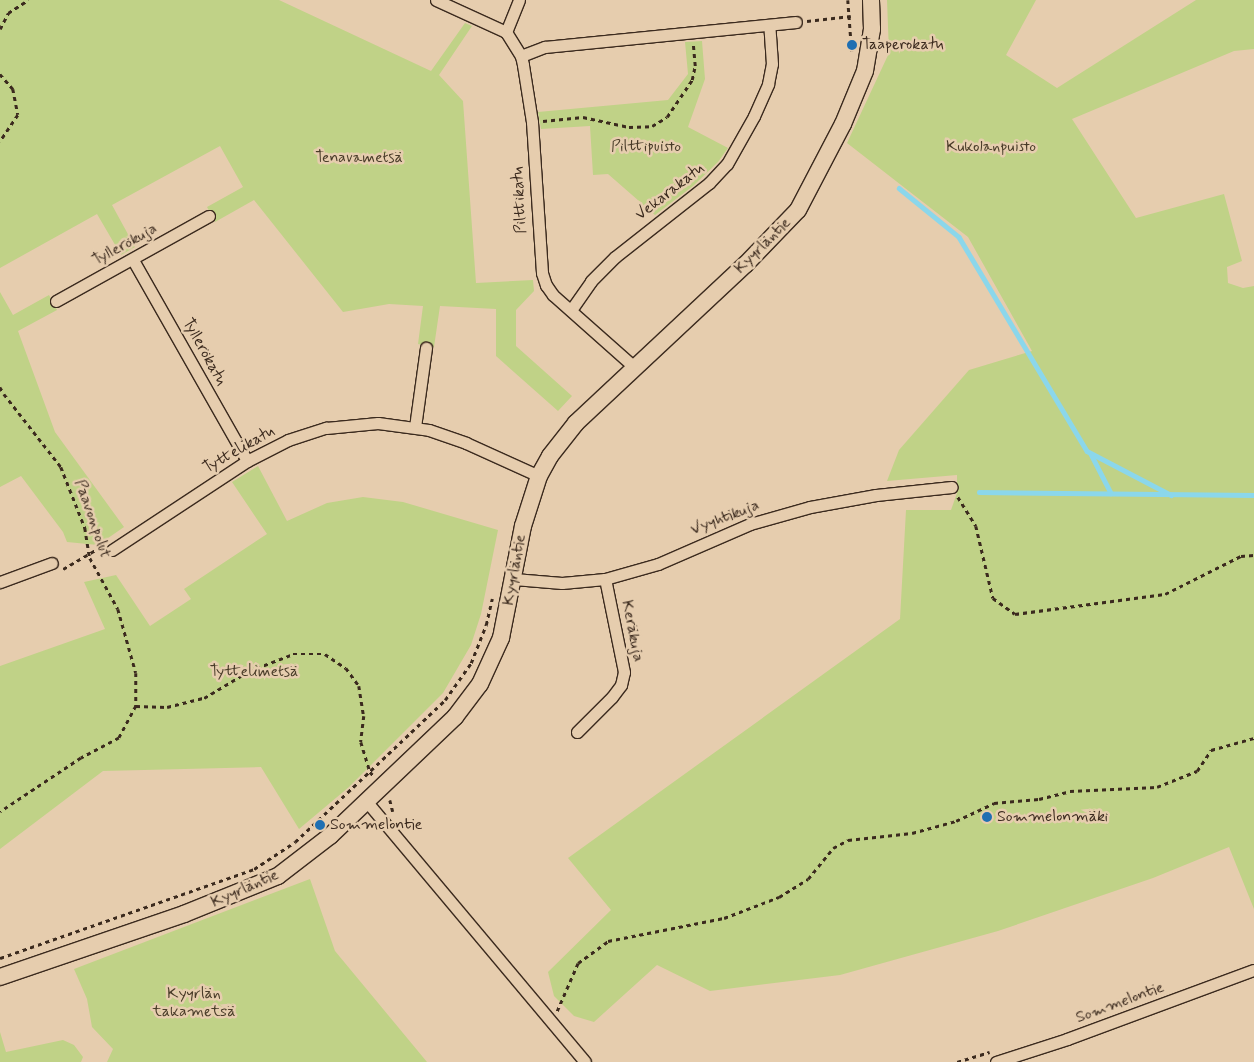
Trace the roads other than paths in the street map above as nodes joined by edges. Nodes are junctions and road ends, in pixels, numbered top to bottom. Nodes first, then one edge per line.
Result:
1 (436, 0) edge
2 (519, 0) edge
3 (871, 0) edge
4 (796, 22) road end
5 (769, 25) junction
6 (506, 32) junction
7 (522, 56) junction
8 (209, 216) dead end
9 (133, 260) junction
10 (56, 301) dead end
11 (571, 310) junction
12 (426, 348) dead end
13 (634, 367) junction
14 (415, 427) junction
15 (247, 461) junction
16 (538, 476) junction
17 (952, 487) road end
18 (112, 550) dead end
19 (52, 563) dead end
20 (514, 579) junction
21 (606, 579) junction
22 (0, 582) edge
23 (577, 732) dead end
24 (367, 802) junction
25 (1254, 970) edge
26 (0, 977) edge
27 (585, 1062) edge
28 (996, 1062) edge

1 - 6 street
2 - 6 street
3 - 13 street, Kyyrläntie
4 - 5 street
5 - 7 street
5 - 11 street, Vekarakatu
6 - 7 street, Pilttikatu
7 - 11 street, Pilttikatu
8 - 9 street, Tyllerökuja
9 - 10 street, Tyllerökuja
9 - 15 street, Tyllerökatu
11 - 13 street, Pilttikatu
12 - 14 street
13 - 16 street, Kyyrläntie
14 - 15 street, Tyttelikatu
14 - 16 street, Tyttelikatu
15 - 18 street, Tyttelikatu
16 - 20 street, Kyyrläntie
17 - 21 street, Vyyhtikuja
19 - 22 street
20 - 21 street, Vyyhtikuja
20 - 24 street, Kyyrläntie
21 - 23 street, Keräkuja
24 - 26 street, Kyyrläntie
24 - 27 street
25 - 28 street, Sommelontie

